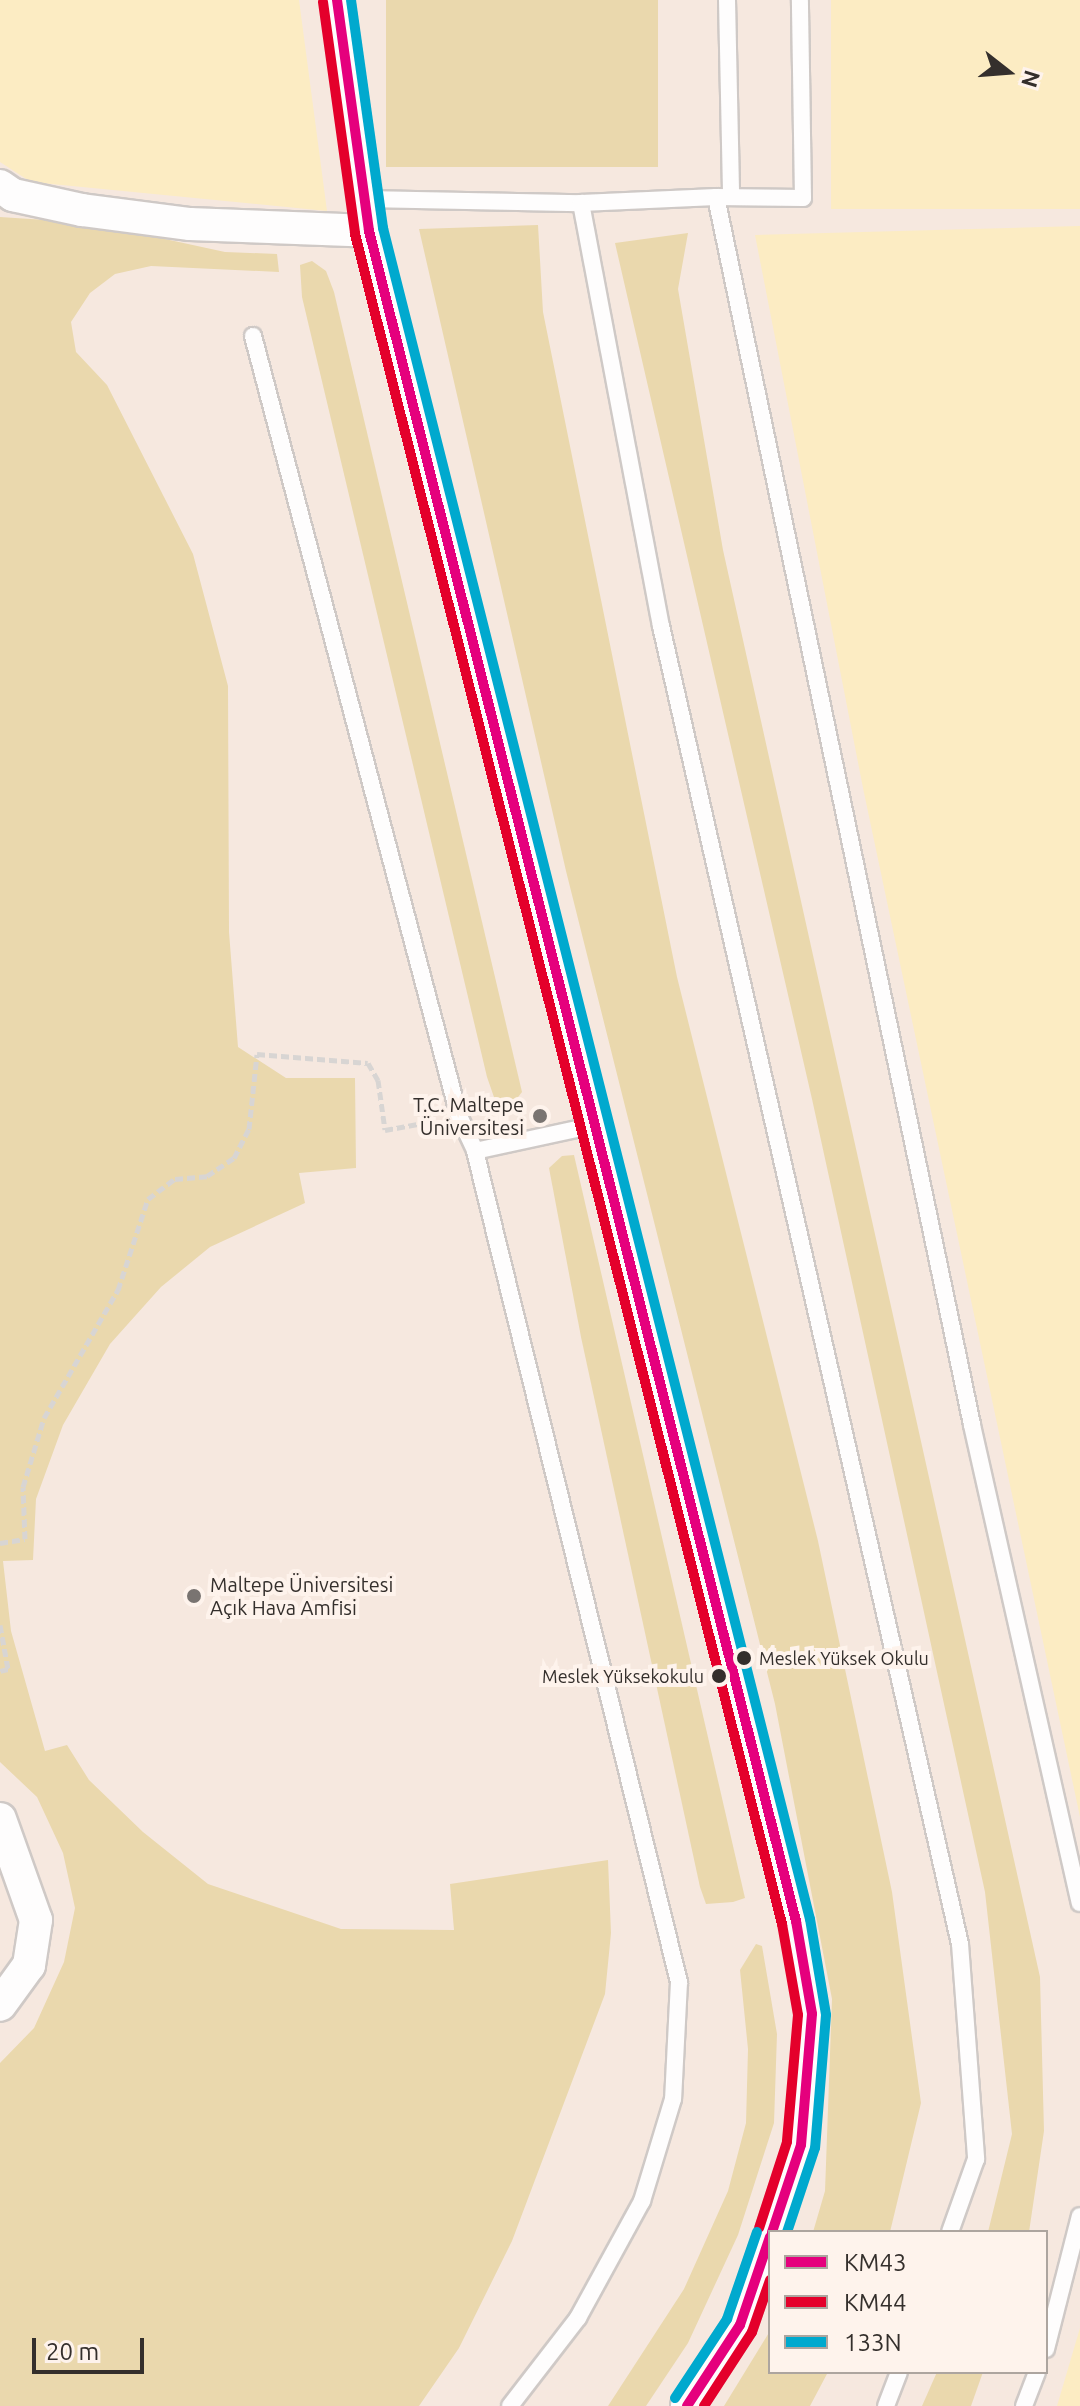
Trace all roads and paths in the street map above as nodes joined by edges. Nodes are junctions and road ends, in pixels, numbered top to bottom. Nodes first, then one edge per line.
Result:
1 (337, 0) edge
2 (727, 0) edge
3 (800, 0) edge
4 (0, 186) edge
5 (724, 197) junction
6 (365, 199) junction
7 (581, 203) junction
8 (369, 231) junction
9 (253, 336) dead end
10 (459, 1116) junction
11 (595, 1125) junction
12 (475, 1151) junction
13 (0, 1543) edge
14 (0, 1625) edge
15 (0, 1671) edge
16 (0, 1819) edge
17 (1080, 1903) edge
18 (0, 2005) edge
19 (1080, 2216) edge
20 (772, 2230) edge
21 (951, 2230) edge
22 (768, 2243) edge
23 (1048, 2341) edge
24 (898, 2374) edge
25 (1036, 2374) edge
26 (510, 2406) edge
27 (687, 2406) edge
28 (886, 2406) edge
29 (1024, 2406) edge

1 - 6 street
2 - 5 lane
3 - 5 lane
4 - 8 street
5 - 7 lane
5 - 17 lane
6 - 7 lane
6 - 8 street
7 - 21 lane
8 - 11 street
9 - 10 lane
10 - 12 lane
10 - 13 path
11 - 12 lane
11 - 20 street
12 - 26 lane
14 - 15 path
16 - 18 street
19 - 23 lane
22 - 27 street
24 - 28 lane
25 - 29 lane

